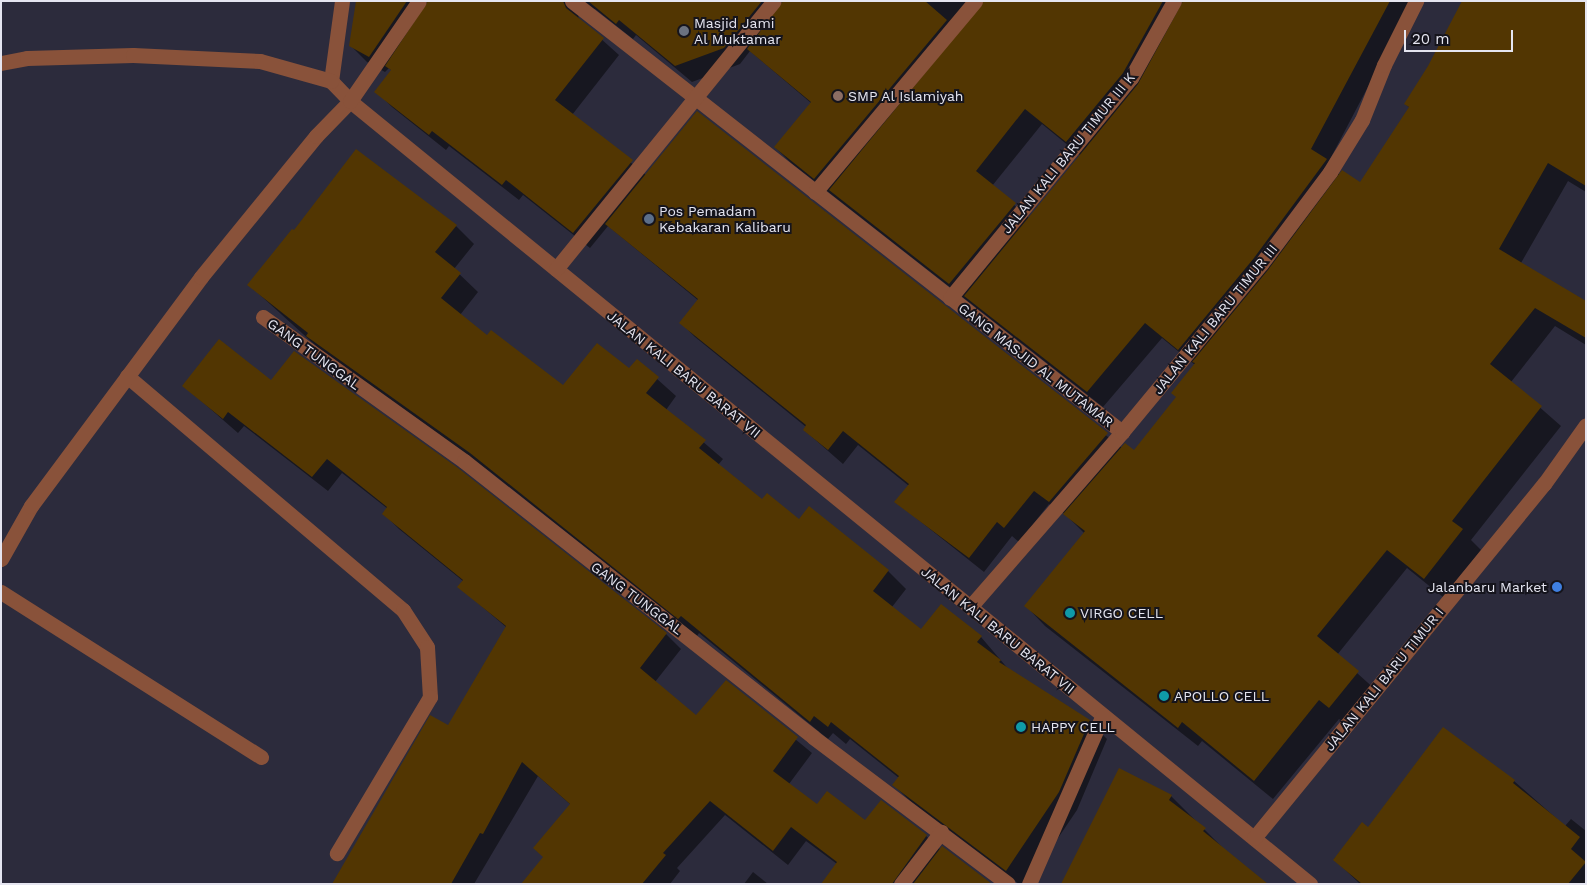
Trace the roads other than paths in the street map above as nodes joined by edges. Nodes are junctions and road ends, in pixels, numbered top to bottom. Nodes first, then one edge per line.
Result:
1 (342, 1) edge
2 (419, 1) edge
3 (572, 1) edge
4 (774, 1) edge
5 (974, 1) edge
6 (1174, 1) edge
7 (1416, 1) edge
8 (1, 63) edge
9 (331, 81) junction
10 (694, 98) junction
11 (350, 101) junction
12 (815, 192) junction
13 (556, 270) junction
14 (950, 298) junction
15 (263, 317) dead end
16 (127, 376) junction
17 (1586, 425) edge
18 (1122, 432) junction
19 (1, 560) edge
20 (1, 592) edge
21 (970, 606) junction
22 (1102, 714) junction
23 (261, 757) dead end
24 (940, 832) junction
25 (1254, 838) junction
26 (336, 853) dead end
27 (901, 884) edge
28 (1008, 884) edge
29 (1029, 884) edge
30 (1310, 884) edge

1 - 9 street
2 - 11 street
3 - 10 street, GANG MASJID AL MUTAMAR
4 - 10 street
5 - 12 street
6 - 14 street, JALAN KALI BARU TIMUR III K
7 - 18 street, JALAN KALI BARU TIMUR III
8 - 9 street
9 - 11 street, JALAN KALI BARU BARAT VII
10 - 12 street, GANG MASJID AL MUTAMAR
10 - 13 street
11 - 13 street, JALAN KALI BARU BARAT VII
11 - 16 street
12 - 14 street, GANG MASJID AL MUTAMAR
13 - 21 street, JALAN KALI BARU BARAT VII
14 - 18 street, GANG MASJID AL MUTAMAR
15 - 24 street, GANG TUNGGAL
16 - 19 street
16 - 26 street
17 - 25 street, JALAN KALI BARU TIMUR I
18 - 21 street, JALAN KALI BARU TIMUR III
20 - 23 street
21 - 22 street, JALAN KALI BARU BARAT VII
22 - 25 street, JALAN KALI BARU BARAT VII
22 - 29 street
24 - 27 street
24 - 28 street, GANG TUNGGAL
25 - 30 street, JALAN KALI BARU BARAT VII

